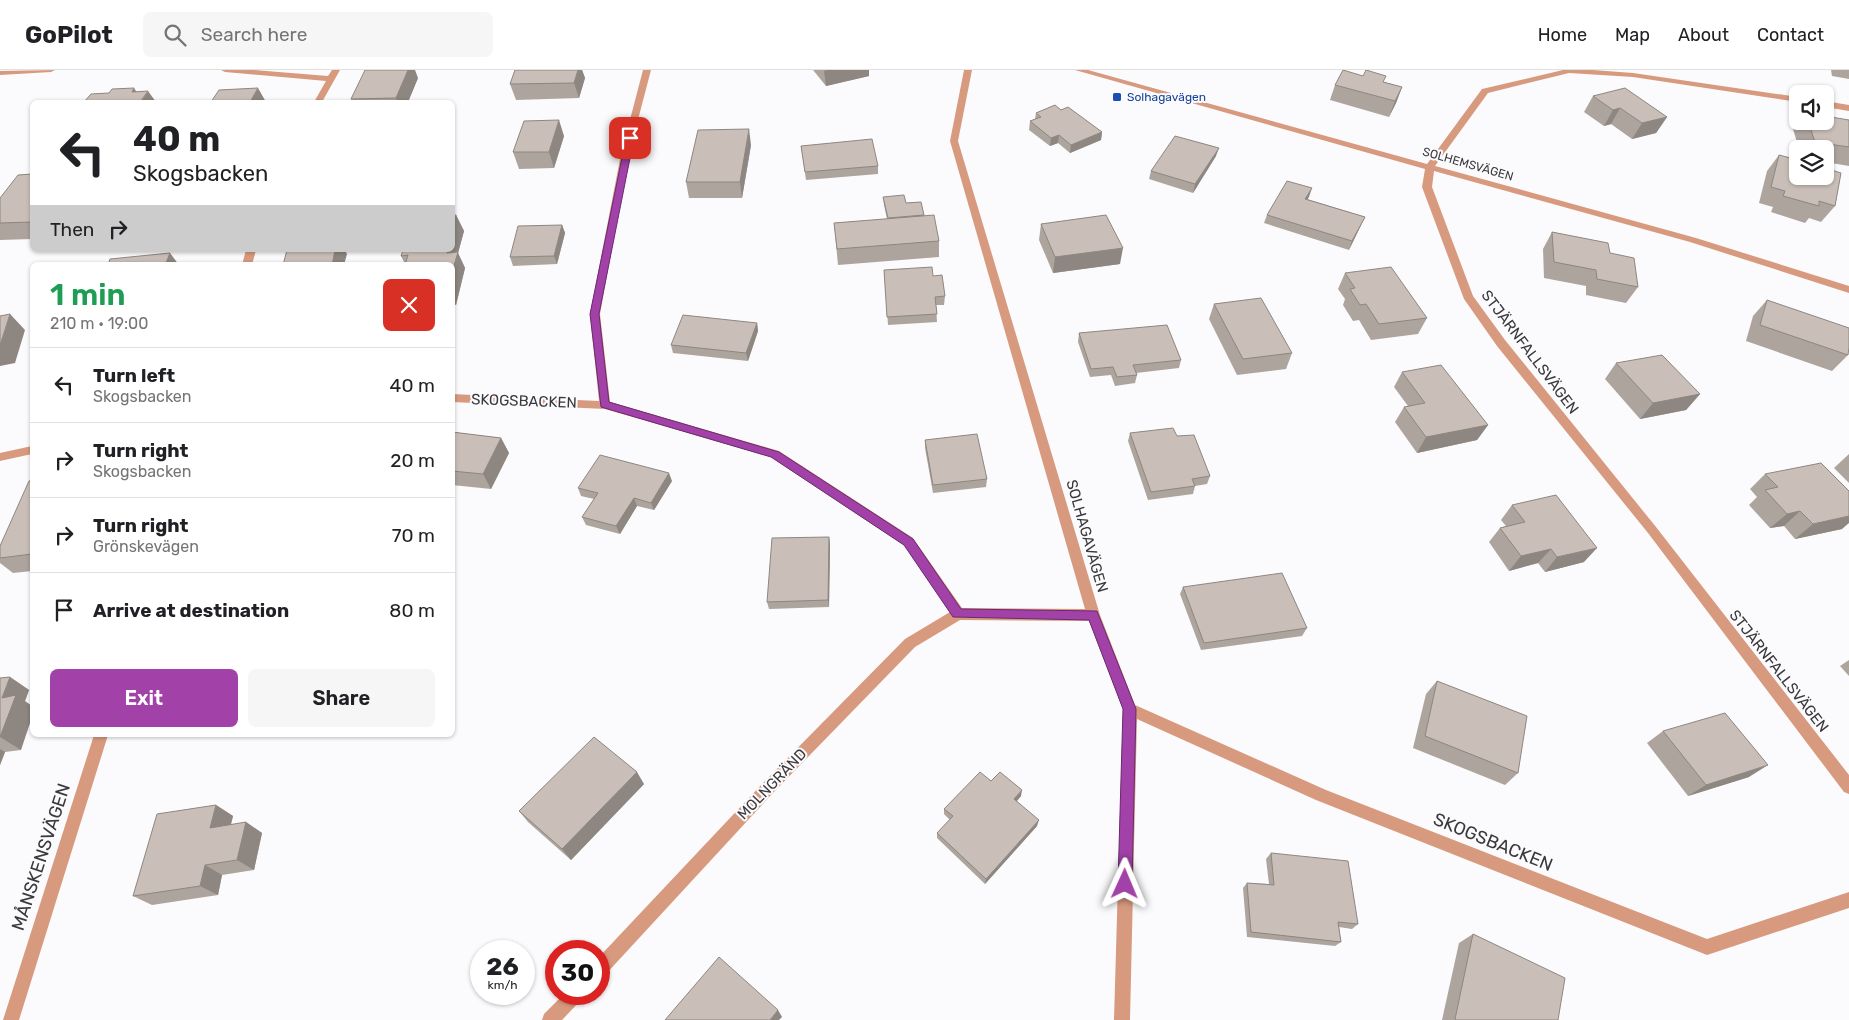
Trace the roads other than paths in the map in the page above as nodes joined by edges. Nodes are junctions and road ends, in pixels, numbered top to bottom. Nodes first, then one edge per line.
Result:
1 (51, 70) edge
2 (225, 70) edge
3 (336, 70) edge
4 (647, 70) edge
5 (968, 70) edge
6 (1079, 70) edge
7 (0, 73) edge
8 (330, 80) junction
9 (1789, 99) edge
10 (319, 100) edge
11 (1834, 106) edge
12 (1849, 108) edge
13 (1430, 166) junction
14 (1849, 290) edge
15 (455, 398) edge
16 (604, 404) junction
17 (30, 450) edge
18 (0, 457) edge
19 (958, 614) junction
20 (1093, 615) junction
21 (1130, 709) junction
22 (100, 737) edge
23 (1849, 787) edge
24 (1849, 900) edge
25 (610, 956) edge
26 (564, 1005) edge
27 (11, 1020) edge
28 (550, 1020) edge
29 (1122, 1020) edge

1 - 7 street
2 - 8 street
3 - 8 street
4 - 16 street
5 - 20 street, SOLHAGAVÄGEN
6 - 13 street, SOLHEMSVÄGEN
8 - 10 street
9 - 13 street
11 - 12 street
13 - 14 street, SOLHEMSVÄGEN
13 - 23 street, STJÄRNFALLSVÄGEN
15 - 16 street, SKOGSBACKEN
16 - 19 street, SKOGSBACKEN
17 - 18 street
19 - 20 street
19 - 25 street, MOLNGRÄND
20 - 21 street, SOLHAGAVÄGEN
21 - 24 street, SKOGSBACKEN
21 - 29 street, SOLHAGAVÄGEN
22 - 27 street, MÅNSKENSVÄGEN
26 - 28 street

